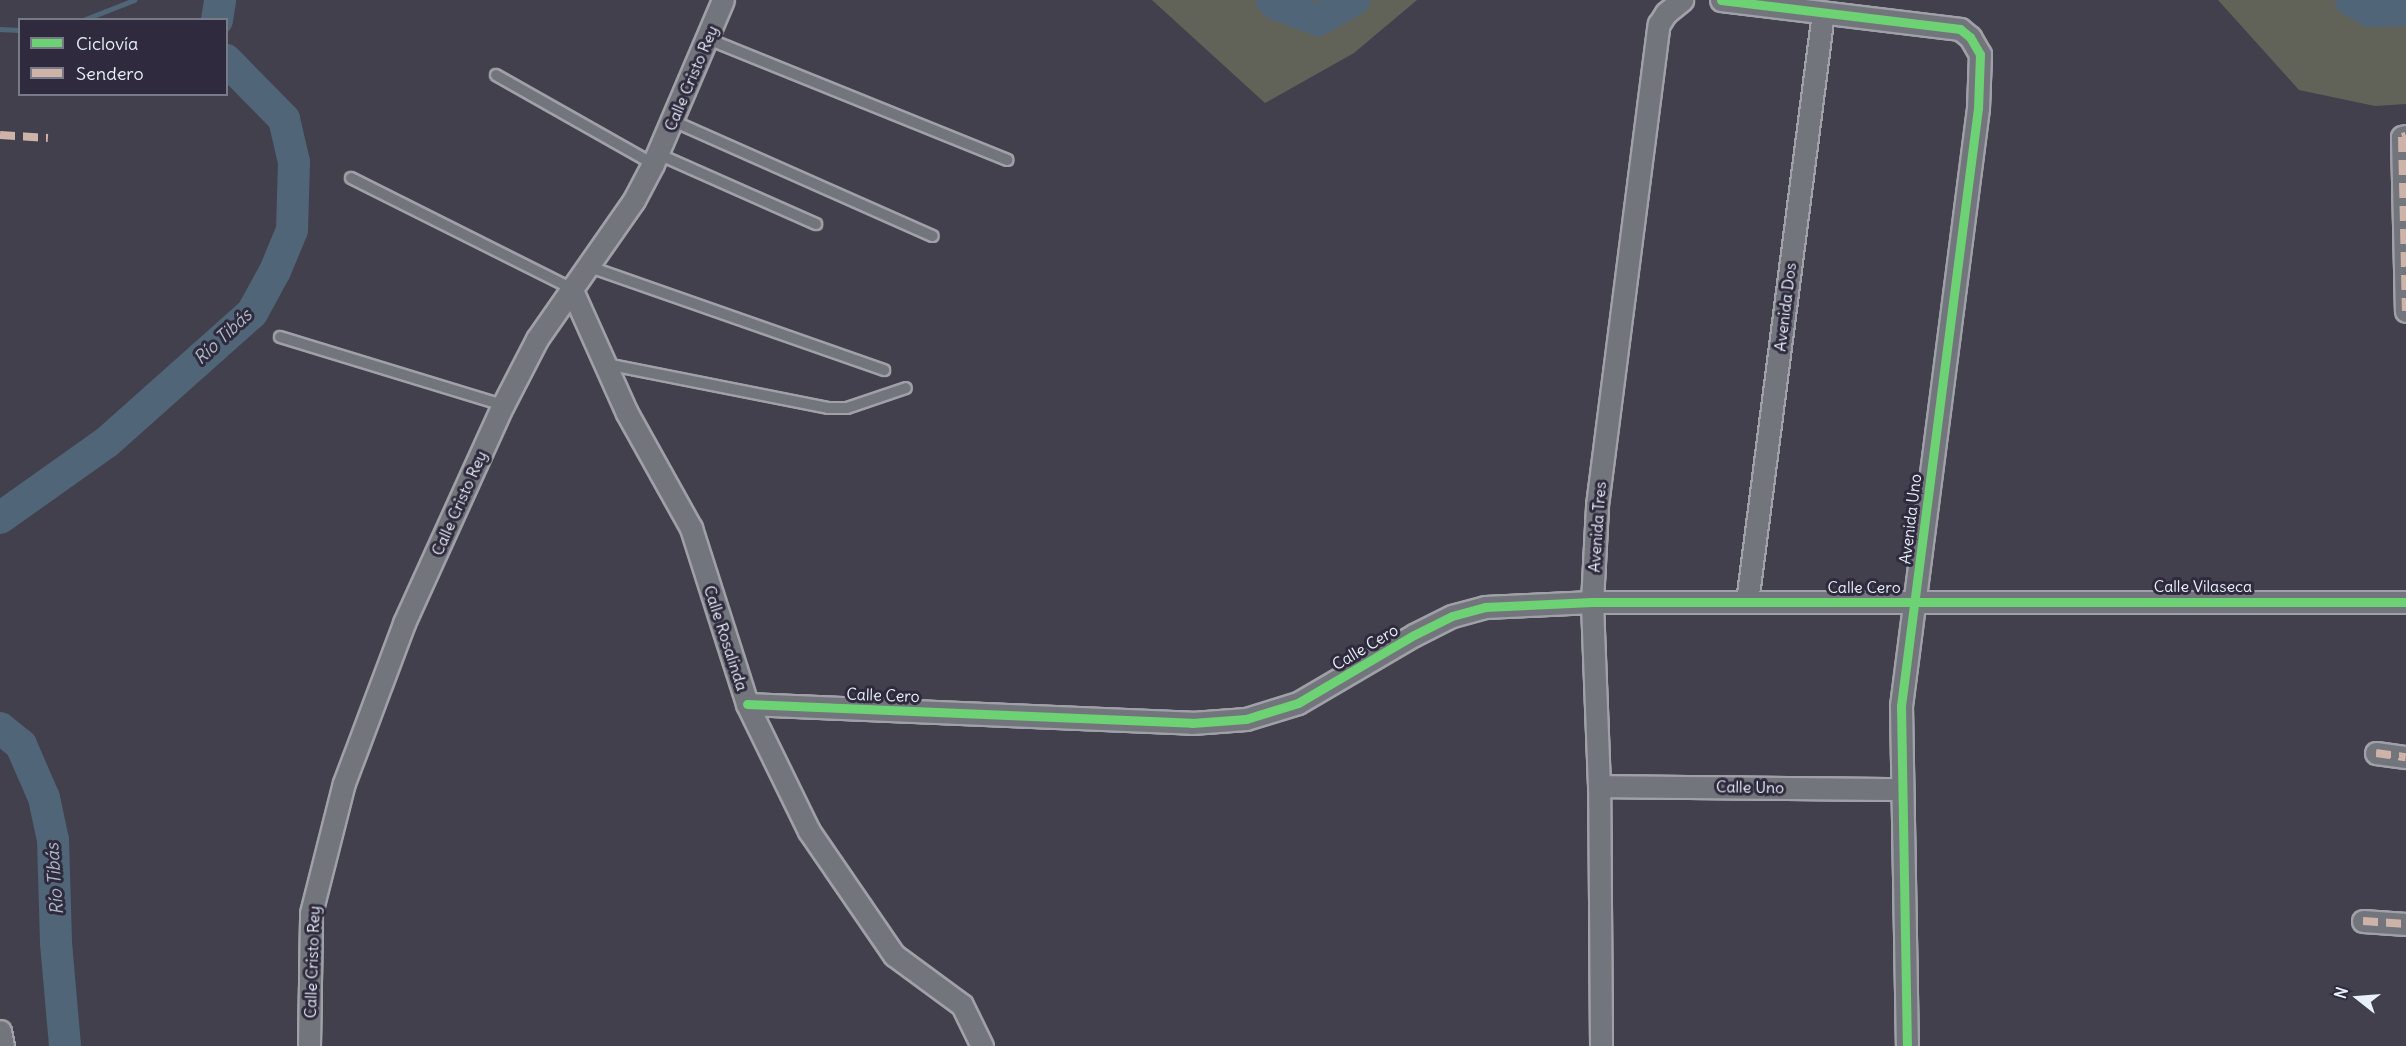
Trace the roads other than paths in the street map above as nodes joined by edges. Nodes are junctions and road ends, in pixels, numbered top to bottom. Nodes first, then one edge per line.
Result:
1 (723, 0) edge
2 (1721, 0) edge
3 (1674, 7) edge
4 (1823, 13) junction
5 (708, 39) junction
6 (496, 75) dead end
7 (673, 122) junction
8 (2406, 136) edge
9 (656, 159) junction
10 (1007, 160) dead end
11 (351, 178) dead end
12 (816, 224) dead end
13 (933, 236) dead end
14 (586, 266) junction
15 (571, 288) junction
16 (2406, 311) edge
17 (280, 337) dead end
18 (605, 364) junction
19 (884, 370) dead end
20 (906, 388) dead end
21 (503, 405) junction
22 (2000, 601) joint
23 (1592, 602) junction
24 (1747, 602) junction
25 (1914, 602) junction
26 (2406, 602) edge
27 (747, 704) junction
28 (2376, 753) dead end
29 (2406, 757) edge
30 (1599, 786) junction
31 (1900, 789) junction
32 (2363, 921) dead end
33 (2406, 924) edge
34 (0, 1031) edge
35 (3, 1046) edge
36 (309, 1046) edge
37 (982, 1046) edge
38 (1600, 1046) edge
39 (1907, 1046) edge

1 - 5 street, Calle Cristo Rey
2 - 4 street
3 - 23 street, Avenida Tres
4 - 24 street, Avenida Dos
4 - 25 street, Avenida Uno
5 - 7 street, Calle Cristo Rey
5 - 10 lane
6 - 9 lane
7 - 9 street, Calle Cristo Rey
7 - 13 lane
8 - 16 street
9 - 12 lane
9 - 14 street, Calle Cristo Rey
11 - 15 lane
14 - 15 street, Calle Cristo Rey
14 - 19 lane
15 - 18 street, Calle Rosalinda
15 - 21 street, Calle Cristo Rey
17 - 21 lane
18 - 20 lane
18 - 27 street, Calle Rosalinda
21 - 36 street, Calle Cristo Rey
22 - 25 street, Calle Cero
22 - 26 street, Calle Vilaseca
23 - 24 street, Calle Cero
23 - 27 street, Calle Cero
23 - 30 street, Avenida Tres
24 - 25 street, Calle Cero
25 - 31 street, Avenida Uno
27 - 37 street, Calle Rosalinda
28 - 29 street
30 - 31 street, Calle Uno
30 - 38 street, Avenida Tres
31 - 39 street, Avenida Uno
32 - 33 street
34 - 35 street

